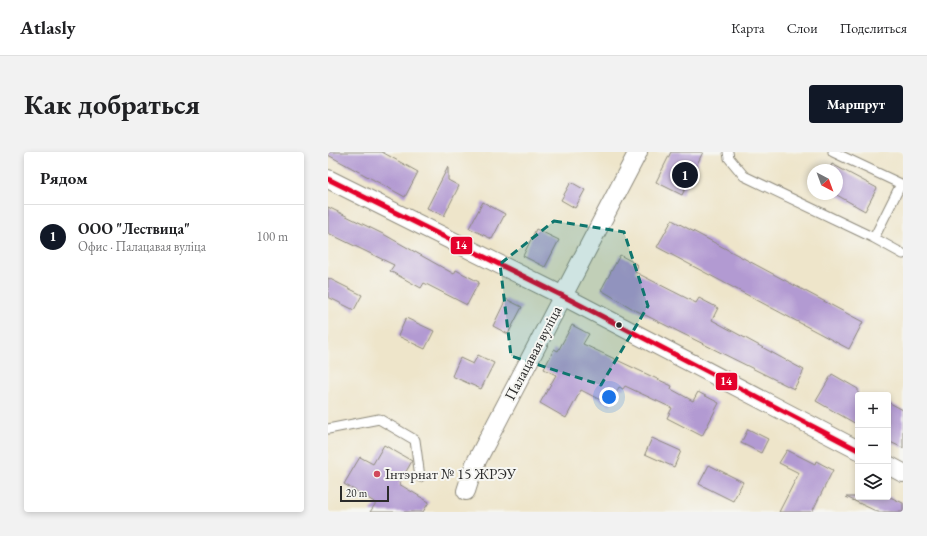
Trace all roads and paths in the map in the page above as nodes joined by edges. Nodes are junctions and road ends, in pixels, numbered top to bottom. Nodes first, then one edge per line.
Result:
1 (638, 152) edge
2 (728, 152) edge
3 (833, 152) edge
4 (328, 179) edge
5 (874, 238) junction
6 (903, 254) edge
7 (563, 296) junction
8 (328, 429) edge
9 (855, 448) edge
10 (891, 467) edge
11 (903, 473) edge
12 (420, 477) dead end
13 (466, 491) dead end

1 - 7 street, Палацавая вуліца
2 - 5 lane
3 - 5 lane
4 - 7 street
5 - 6 lane
7 - 9 street
7 - 13 street, Палацавая вуліца
8 - 12 lane
10 - 11 street

